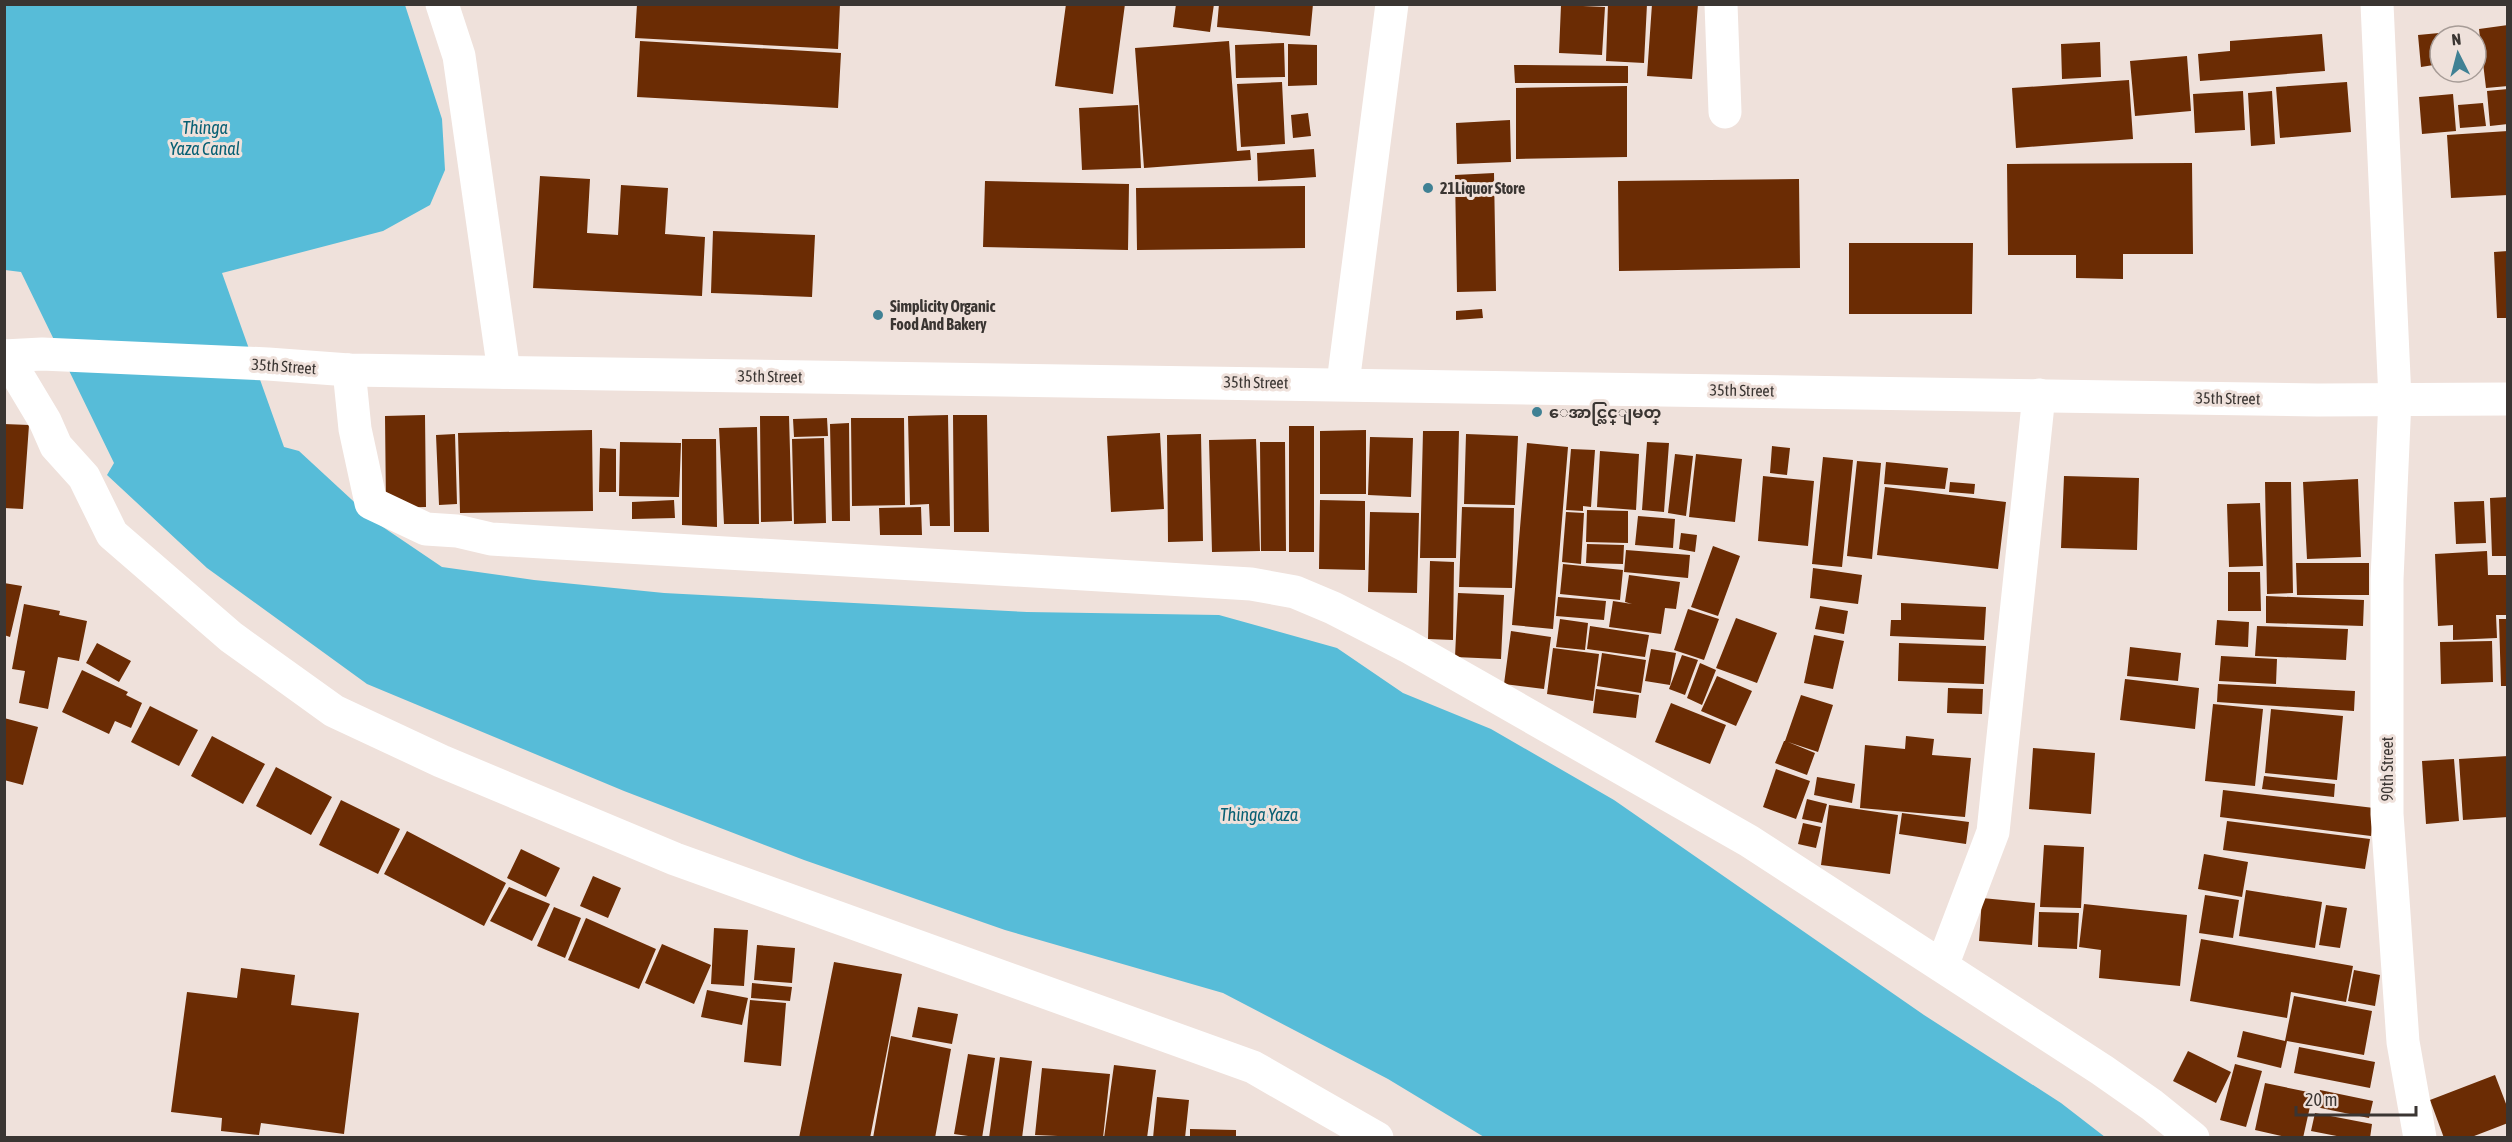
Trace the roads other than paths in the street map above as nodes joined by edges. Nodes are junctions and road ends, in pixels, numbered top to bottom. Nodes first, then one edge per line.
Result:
1 (442, 4) edge
2 (1392, 4) edge
3 (1721, 4) edge
4 (2377, 4) edge
5 (1725, 112) dead end
6 (5, 356) edge
7 (349, 370) junction
8 (504, 372) junction
9 (1343, 384) junction
10 (2038, 395) junction
11 (2395, 399) junction
12 (2508, 399) edge
13 (1942, 966) junction
14 (1377, 1137) edge
15 (2193, 1137) edge
16 (2420, 1137) edge

1 - 8 street
2 - 9 street
3 - 5 street
4 - 11 street, 90th Street
6 - 7 street, 35th Street
6 - 14 street
7 - 8 street, 35th Street
7 - 13 street
8 - 9 street, 35th Street
9 - 10 street, 35th Street
10 - 11 street, 35th Street
10 - 13 street
11 - 12 street, 35th Street
11 - 16 street, 90th Street
13 - 15 street

